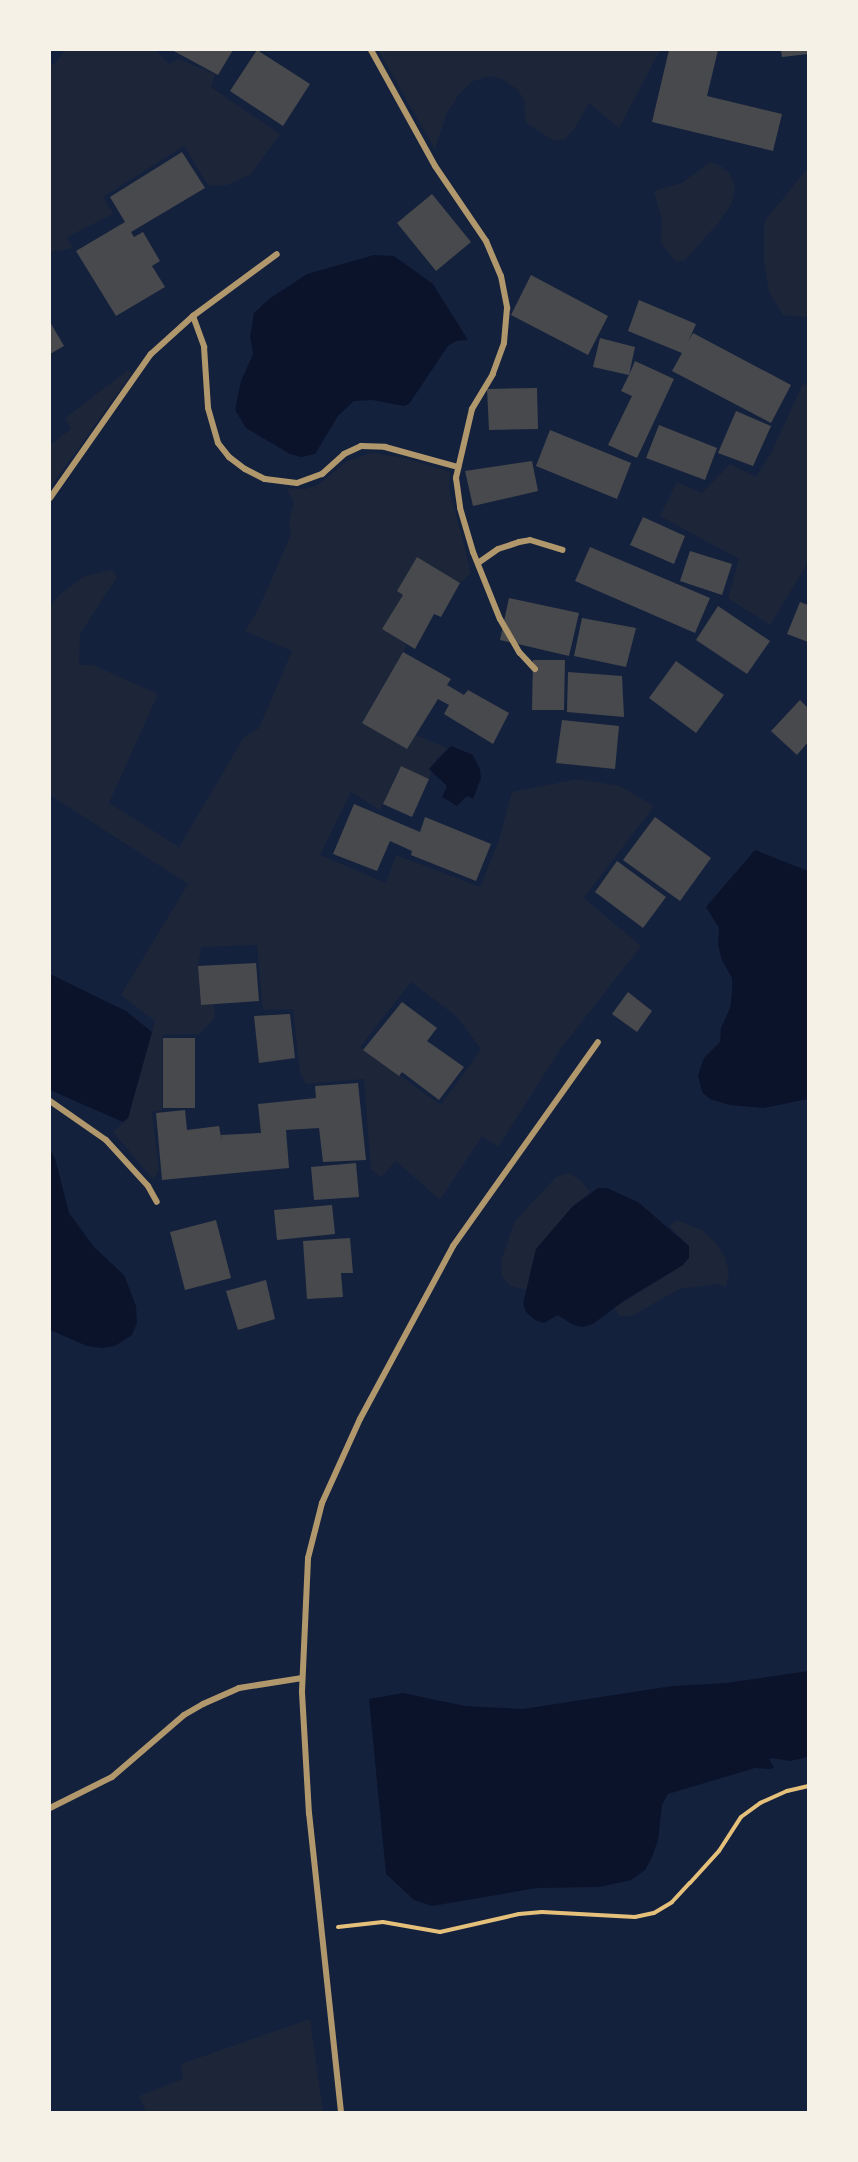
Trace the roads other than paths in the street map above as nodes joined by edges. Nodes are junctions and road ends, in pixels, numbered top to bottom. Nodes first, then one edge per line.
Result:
1 (370, 50) edge
2 (277, 254) dead end
3 (193, 316) junction
4 (458, 467) junction
5 (50, 498) edge
6 (562, 550) dead end
7 (478, 563) junction
8 (535, 669) dead end
9 (598, 1042) dead end
10 (50, 1101) edge
11 (157, 1202) dead end
12 (303, 1678) junction
13 (50, 1808) edge
14 (341, 2112) edge

1 - 4 street
2 - 3 street
3 - 4 street
3 - 5 street
4 - 7 street
6 - 7 street
7 - 8 street
9 - 12 street
10 - 11 street
12 - 13 street
12 - 14 street

